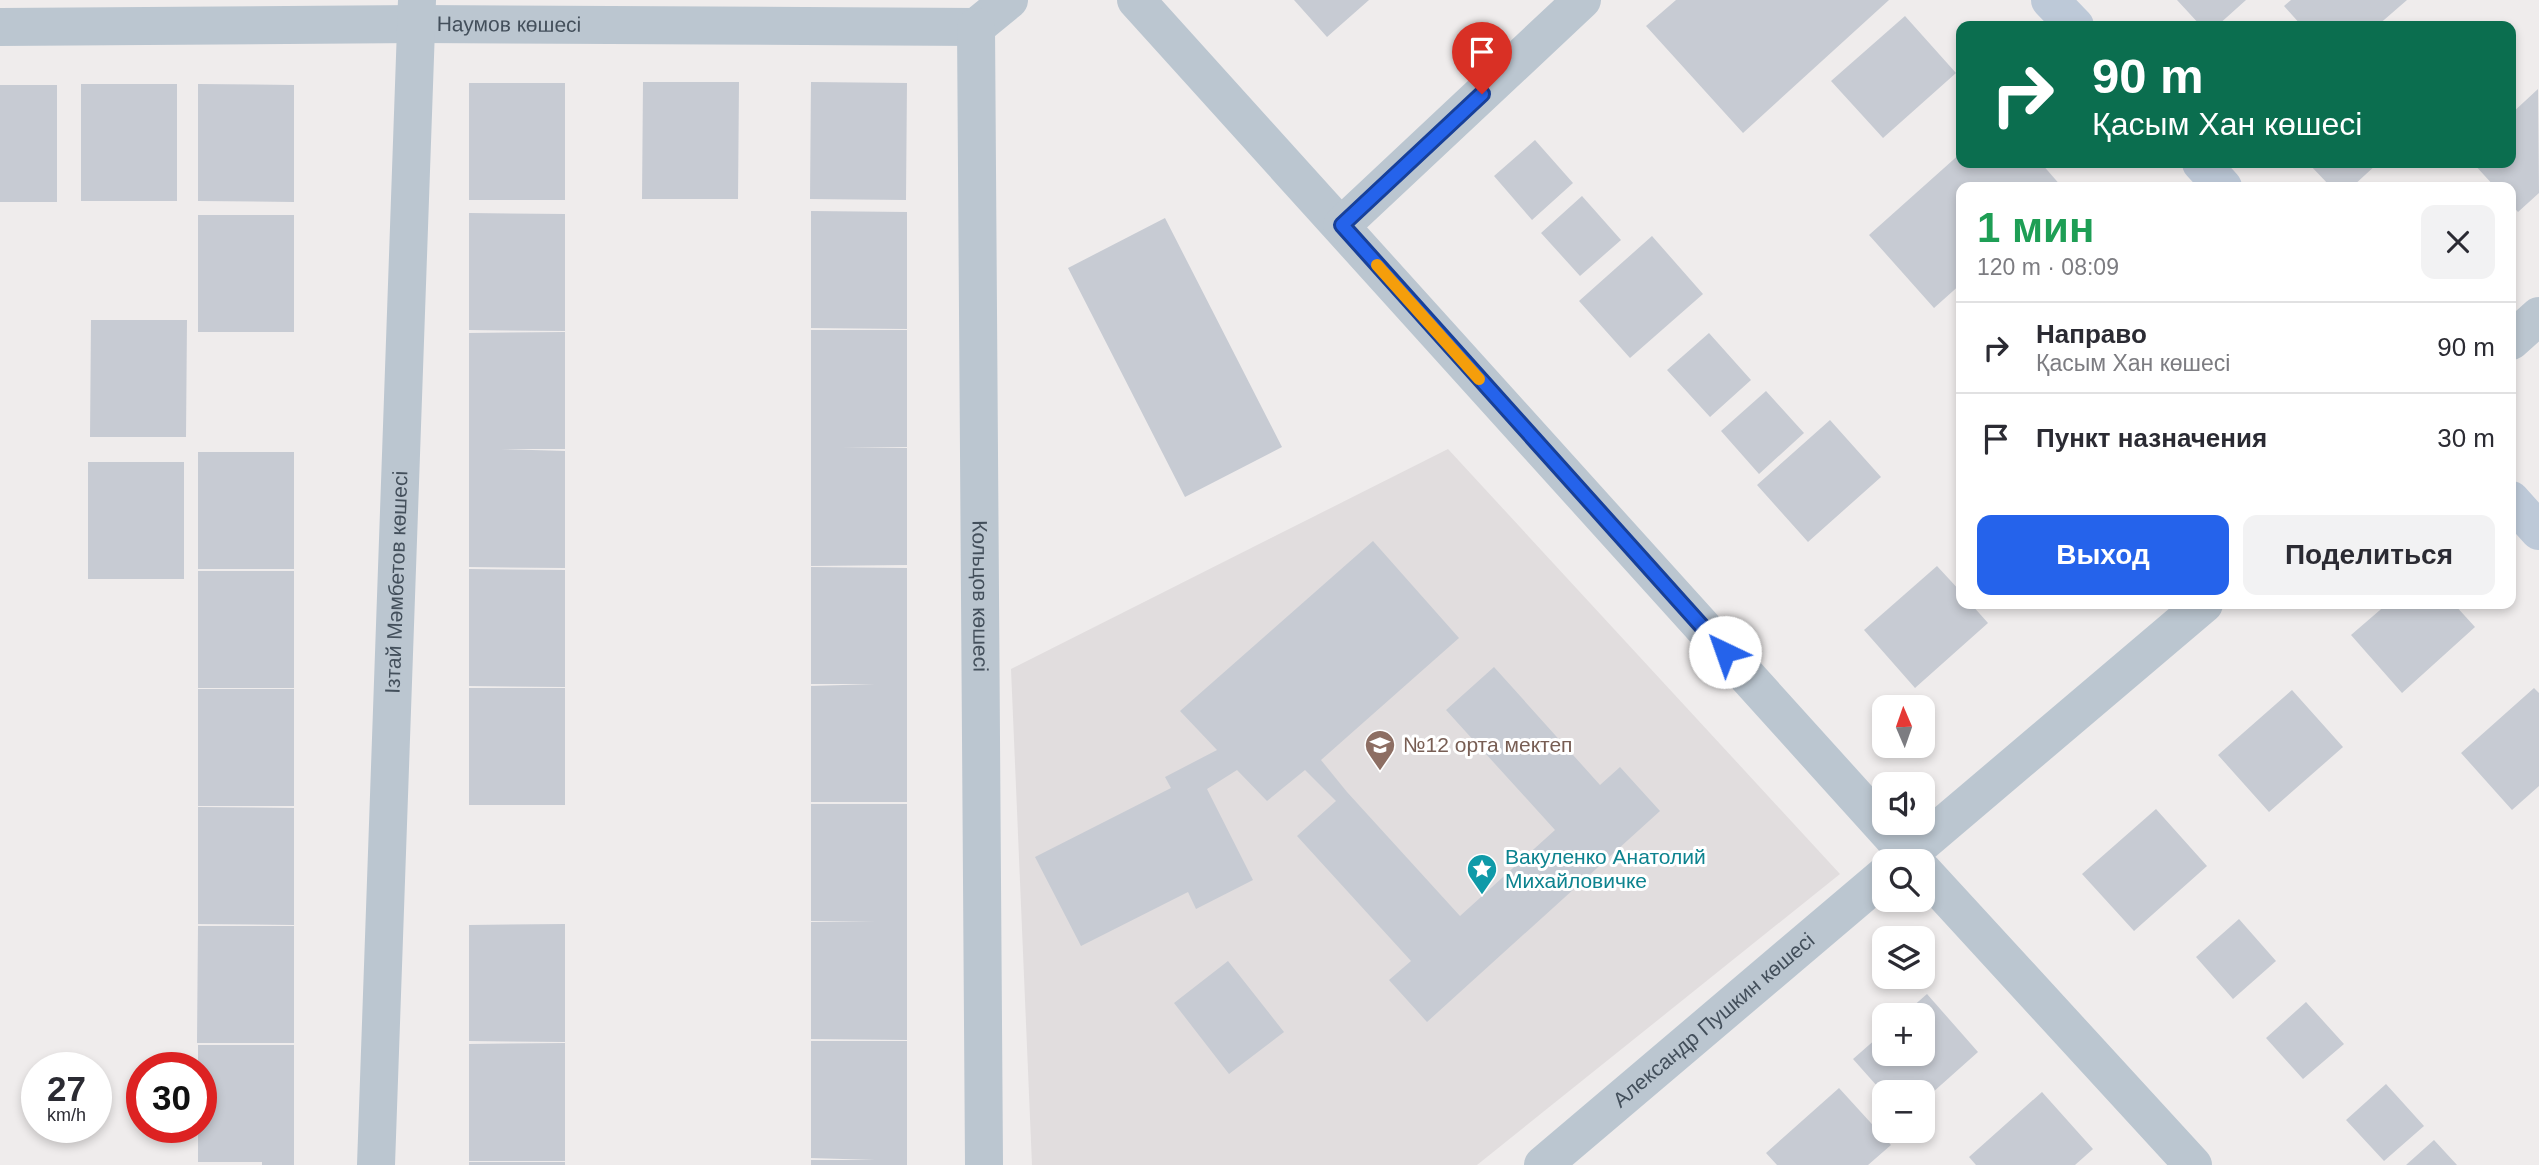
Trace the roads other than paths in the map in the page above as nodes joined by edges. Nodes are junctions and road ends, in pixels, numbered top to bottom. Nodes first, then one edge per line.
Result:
1 (1009, 0) edge
2 (1136, 0) edge
3 (1582, 0) edge
4 (2050, 0) edge
5 (417, 12) edge
6 (2069, 21) edge
7 (0, 27) edge
8 (976, 27) junction
9 (2206, 168) edge
10 (2218, 182) edge
11 (1342, 225) junction
12 (2539, 316) edge
13 (2516, 337) edge
14 (2516, 506) edge
15 (2539, 531) edge
16 (2198, 609) edge
17 (1892, 849) edge
18 (1924, 849) edge
19 (1872, 893) edge
20 (1935, 895) edge
21 (376, 1165) edge
22 (984, 1165) edge
23 (1543, 1165) edge
24 (2193, 1165) edge

1 - 8 street
2 - 11 street
3 - 11 street
4 - 6 main road
5 - 7 street, Наумов көшесі
5 - 8 street, Наумов көшесі
5 - 21 street, Ізтай Мәмбетов көшесі
8 - 22 street, Кольцов көшесі
9 - 10 main road
11 - 17 street
12 - 13 street
14 - 15 main road
16 - 18 street, Александр Пушкин көшесі
19 - 23 street, Александр Пушкин көшесі
20 - 24 street

